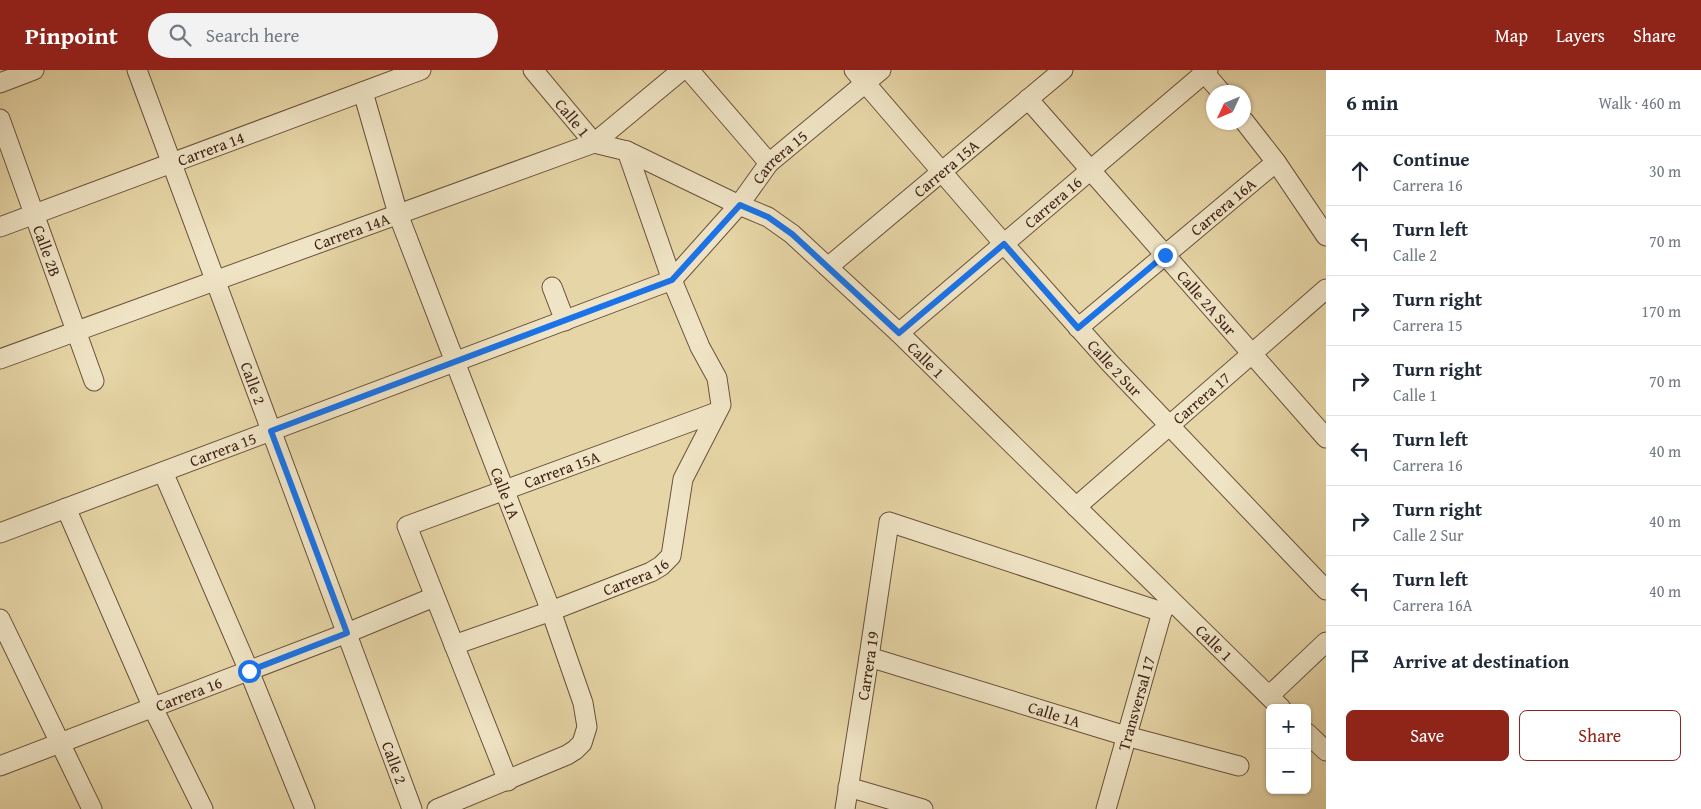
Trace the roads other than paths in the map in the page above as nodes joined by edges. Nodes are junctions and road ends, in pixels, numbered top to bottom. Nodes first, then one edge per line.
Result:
1 (34, 70) edge
2 (137, 70) edge
3 (421, 70) edge
4 (533, 70) edge
5 (682, 70) edge
6 (689, 70) edge
7 (881, 70) edge
8 (1063, 70) edge
9 (1205, 71) edge
10 (860, 77) edge
11 (0, 82) edge
12 (1215, 85) edge
13 (363, 92) junction
14 (1028, 100) junction
15 (0, 119) edge
16 (1251, 130) edge
17 (594, 143) junction
18 (627, 151) junction
19 (1276, 162) junction
20 (769, 163) junction
21 (171, 164) junction
22 (1090, 170) junction
23 (942, 172) junction
24 (740, 205) junction
25 (398, 214) junction
26 (33, 215) junction
27 (0, 227) edge
28 (1326, 236) edge
29 (1004, 244) junction
30 (1165, 255) junction
31 (828, 267) junction
32 (672, 280) junction
33 (215, 281) junction
34 (552, 287) dead end
35 (1326, 289) edge
36 (564, 321) junction
37 (1078, 328) junction
38 (76, 332) junction
39 (899, 333) junction
40 (1252, 354) junction
41 (0, 359) edge
42 (455, 362) junction
43 (94, 381) dead end
44 (717, 412) junction
45 (1170, 425) junction
46 (271, 431) junction
47 (1326, 438) edge
48 (163, 472) junction
49 (504, 491) junction
50 (1076, 507) junction
51 (66, 508) junction
52 (889, 522) joint
53 (0, 533) edge
54 (1326, 590) edge
55 (434, 597) junction
56 (1166, 606) junction
57 (551, 611) junction
58 (0, 619) edge
59 (347, 633) junction
60 (1326, 642) edge
61 (454, 645) junction
62 (869, 657) junction
63 (249, 671) junction
64 (1275, 702) edge
65 (153, 708) junction
66 (1126, 736) junction
67 (1311, 737) edge
68 (60, 743) junction
69 (1326, 752) edge
70 (0, 766) edge
71 (1239, 766) dead end
72 (508, 781) junction
73 (848, 788) junction
74 (92, 809) edge
75 (203, 809) edge
76 (306, 809) edge
77 (412, 809) edge
78 (437, 809) edge
79 (845, 809) edge
80 (923, 809) edge
81 (1106, 809) edge

1 - 11 street
2 - 21 street, Calle 2
3 - 13 street, Carrera 14
4 - 17 street, Calle 1
5 - 17 street, Carrera 14A
6 - 20 street
7 - 10 street, Carrera 15
8 - 14 street, Carrera 15A
9 - 12 street
9 - 22 street, Carrera 16
10 - 20 street, Carrera 15
10 - 23 street, Calle 2 Sur
13 - 21 street, Carrera 14
13 - 25 street, Calle 1A
14 - 22 street, Calle 2A Sur
14 - 23 street, Carrera 15A
15 - 26 street, Calle 2B
16 - 19 street
17 - 18 street, Calle 1
17 - 25 street, Carrera 14A
18 - 24 street, Calle 1
18 - 32 street
19 - 28 street
19 - 30 street, Carrera 16A
20 - 24 street, Carrera 15
21 - 26 street, Carrera 14
21 - 33 street, Calle 2
22 - 29 street, Carrera 16
22 - 30 street, Calle 2A Sur
23 - 29 street, Calle 2 Sur
23 - 31 street, Carrera 15A
24 - 31 street, Calle 1
24 - 32 street, Carrera 15
25 - 33 street, Carrera 14A
25 - 42 street, Calle 1A
26 - 27 street, Carrera 14
26 - 38 street, Calle 2B
29 - 37 street, Calle 2 Sur
29 - 39 street, Carrera 16
30 - 37 street, Carrera 16A
30 - 40 street, Calle 2A Sur
31 - 39 street, Calle 1
32 - 36 street, Carrera 15
32 - 44 street
33 - 38 street, Carrera 14A
33 - 46 street, Calle 2
34 - 36 street
35 - 40 street, Carrera 17
36 - 42 street, Carrera 15
37 - 45 street, Calle 2 Sur
38 - 41 street, Carrera 14A
38 - 43 street, Calle 2B
39 - 50 street, Calle 1
40 - 45 street, Carrera 17
40 - 47 street, Calle 2A Sur
42 - 46 street, Carrera 15
42 - 49 street, Calle 1A
44 - 49 street, Carrera 15A
44 - 57 street, Carrera 16
45 - 50 street, Carrera 17
45 - 54 street, Calle 2 Sur
46 - 48 street, Carrera 15
46 - 59 street, Calle 2
48 - 51 street, Carrera 15
48 - 63 street
49 - 55 street, Carrera 15A
49 - 57 street, Calle 1A
50 - 56 street, Calle 1
51 - 53 street, Carrera 15
51 - 65 street
52 - 56 street, Calle 1
52 - 62 street, Carrera 19
55 - 59 street, Carrera 16
55 - 61 street
56 - 64 street, Calle 1
56 - 66 street, Transversal 17
57 - 61 street, Carrera 16
57 - 72 street, Calle 1A
58 - 68 street
59 - 63 street, Carrera 16
59 - 77 street, Calle 2
60 - 64 street
61 - 72 street
62 - 66 street, Calle 1A
62 - 73 street, Carrera 19
63 - 65 street, Carrera 16
63 - 76 street
65 - 68 street, Carrera 16
65 - 75 street
66 - 71 street, Calle 1A
66 - 81 street, Transversal 17
67 - 69 street
68 - 70 street, Carrera 16
68 - 74 street
72 - 78 street, Calle 1A
73 - 79 street, Carrera 19
73 - 80 street

